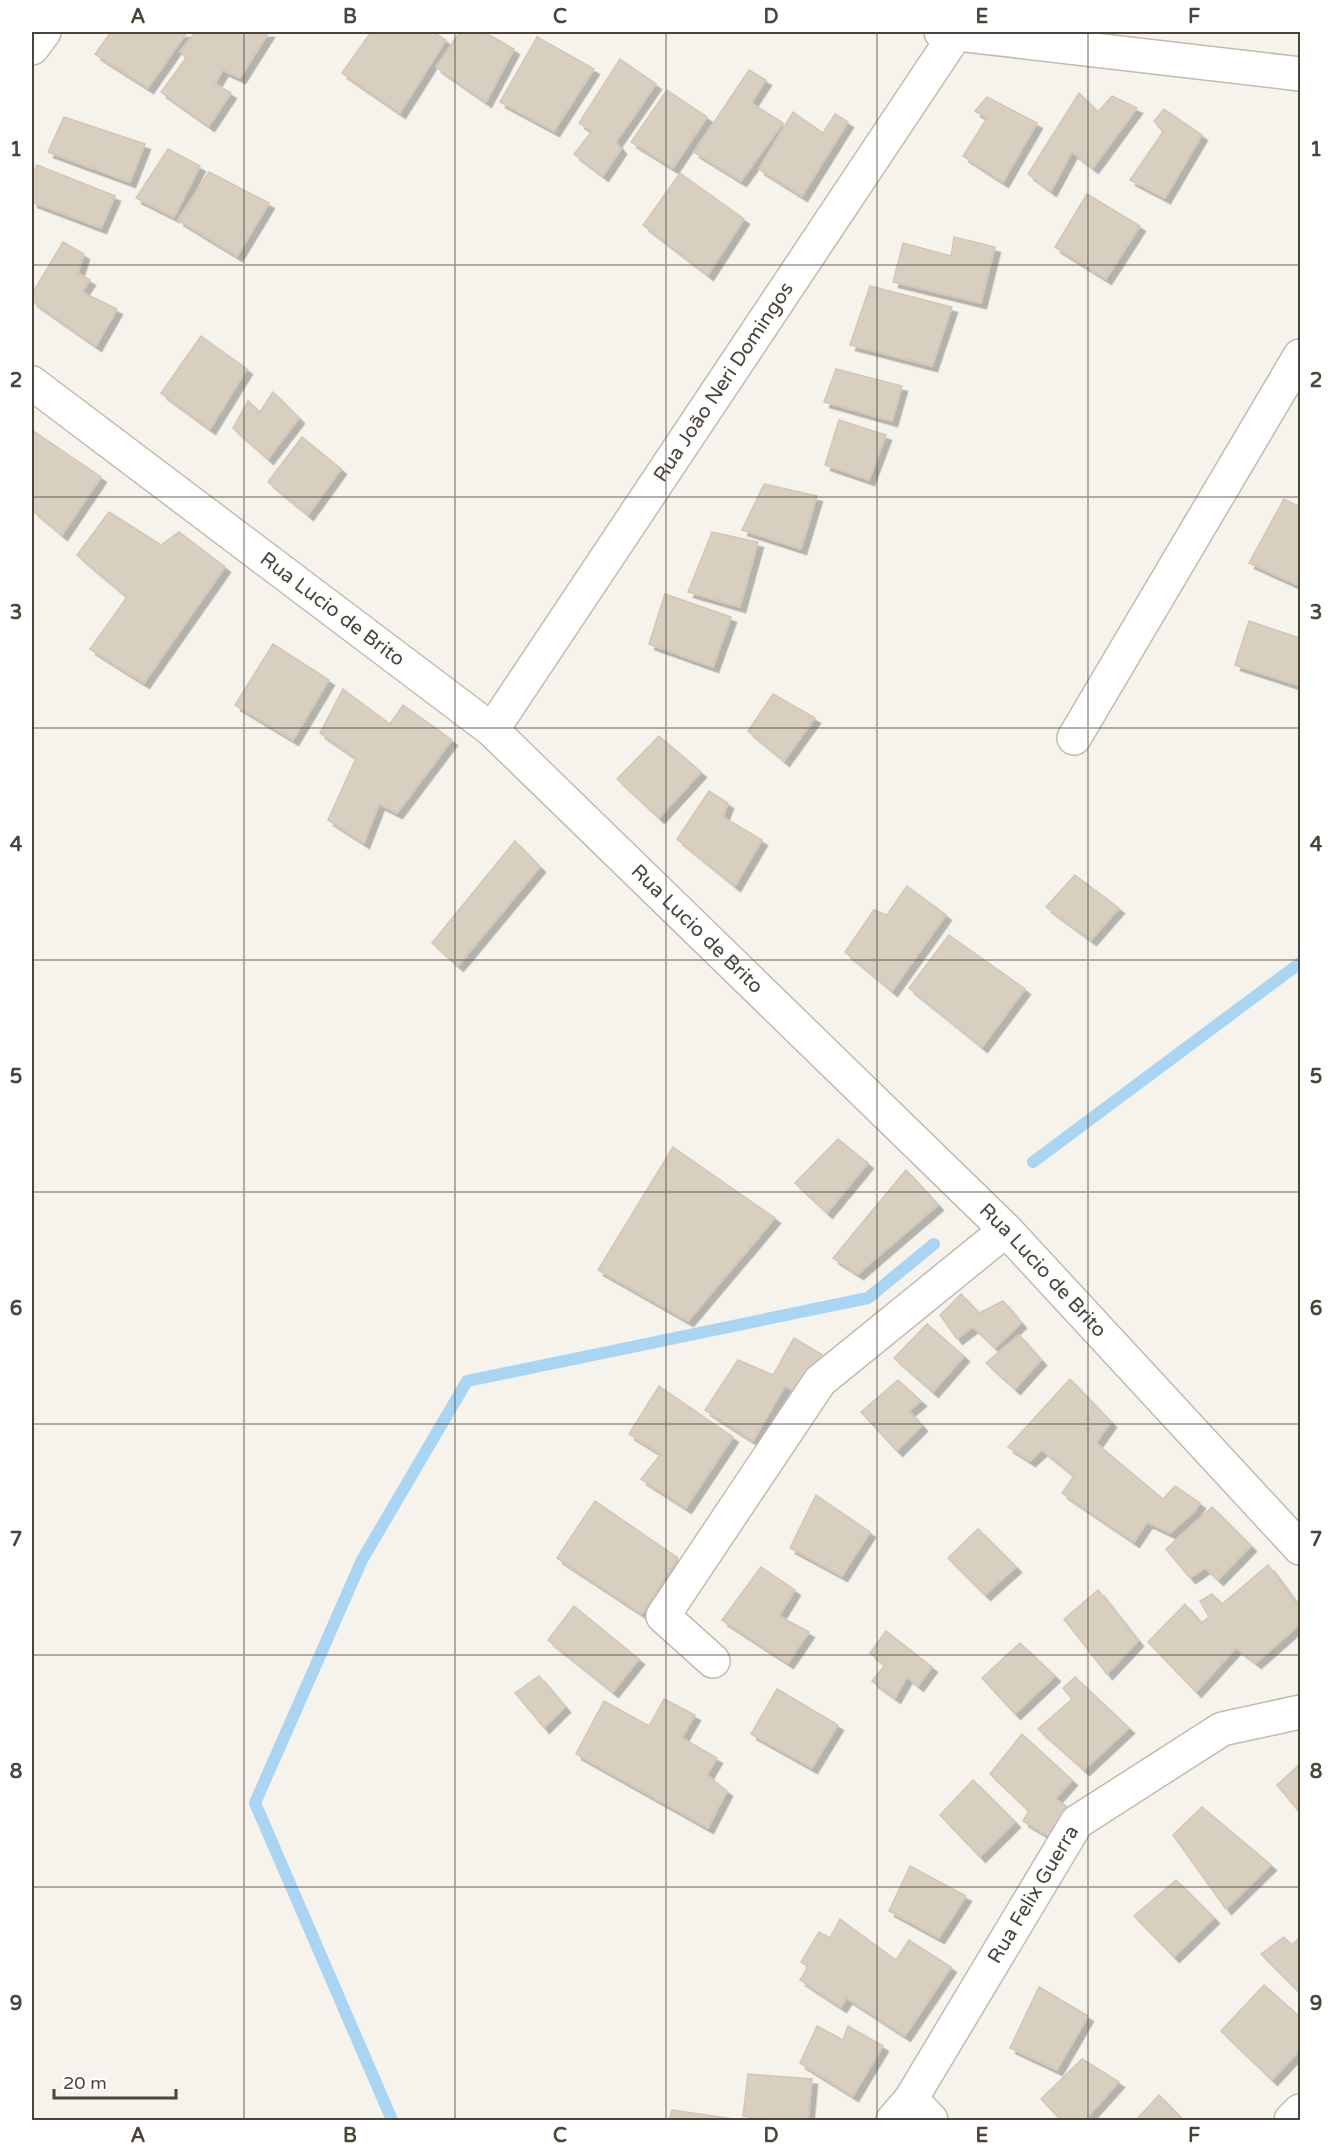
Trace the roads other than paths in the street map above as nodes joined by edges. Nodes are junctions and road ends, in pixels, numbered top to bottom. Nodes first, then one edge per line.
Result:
1 (44, 32) edge
2 (952, 32) edge
3 (32, 48) edge
4 (1300, 74) edge
5 (1300, 356) edge
6 (32, 383) edge
7 (492, 730) junction
8 (1074, 738) dead end
9 (1006, 1230) junction
10 (1300, 1548) edge
11 (713, 1661) dead end
12 (1300, 1712) edge
13 (1300, 2111) edge
14 (912, 2113) edge
15 (1291, 2121) edge

1 - 3 street
2 - 4 street
2 - 7 street, Rua João Neri Domingos
5 - 8 street
6 - 7 street, Rua Lucio de Brito
7 - 9 street, Rua Lucio de Brito
9 - 10 street, Rua Lucio de Brito
9 - 11 street
12 - 14 street, Rua Felix Guerra
13 - 15 street

